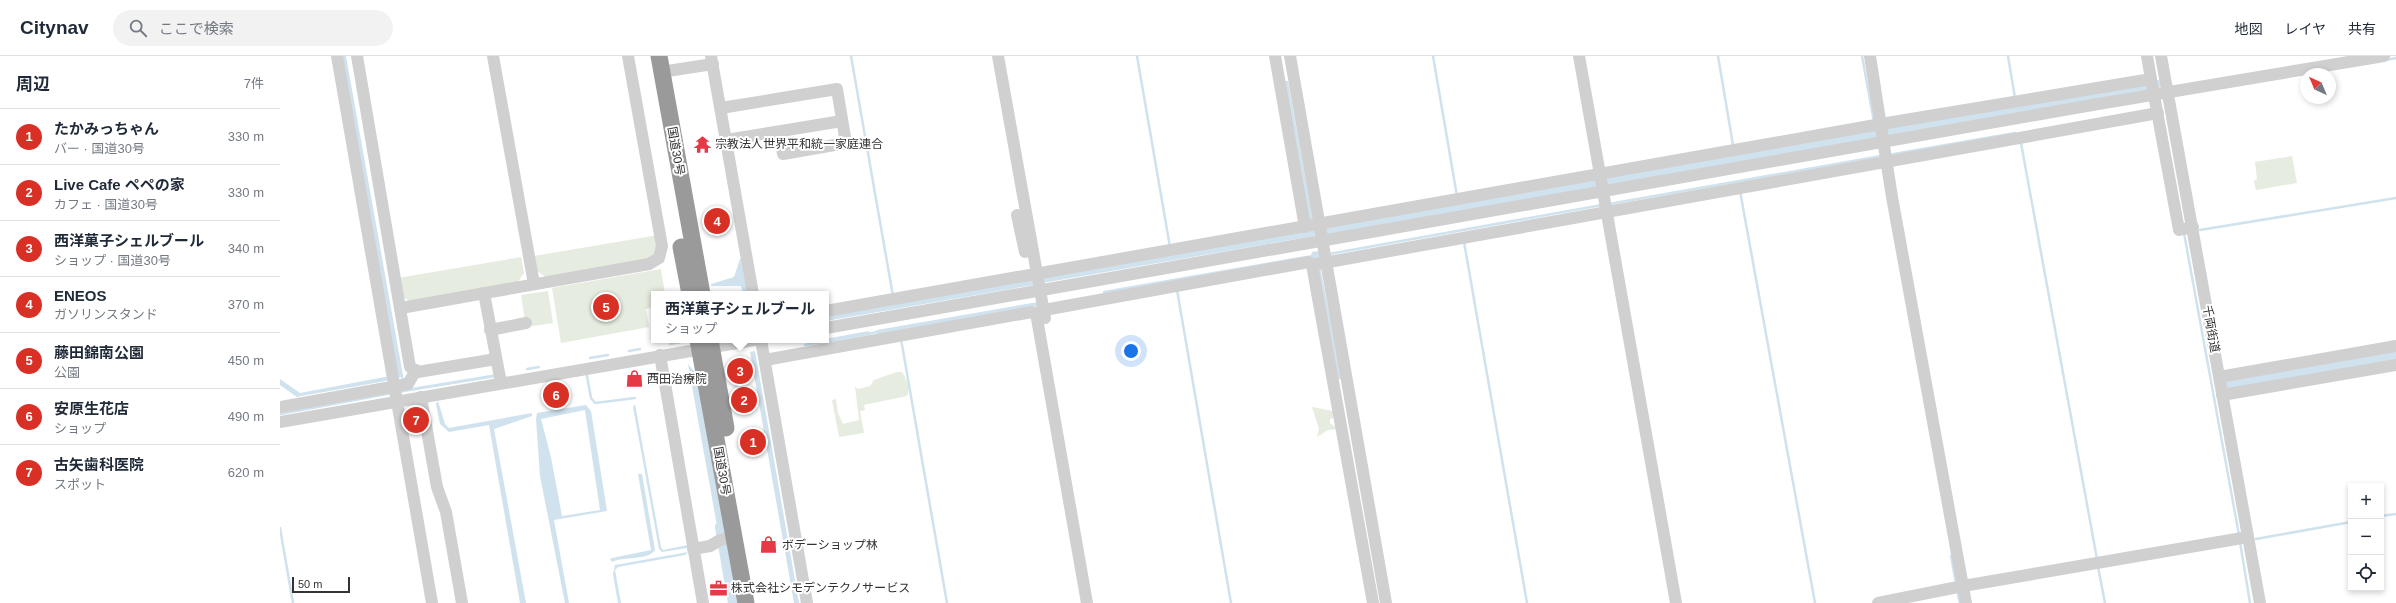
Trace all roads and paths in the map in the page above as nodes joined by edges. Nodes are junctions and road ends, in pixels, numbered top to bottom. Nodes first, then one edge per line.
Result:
1 (337, 56) edge
2 (357, 56) edge
3 (493, 56) edge
4 (628, 56) edge
5 (648, 56) edge
6 (990, 56) edge
7 (998, 56) edge
8 (1275, 56) edge
9 (1290, 56) edge
10 (1571, 56) edge
11 (1578, 56) edge
12 (1870, 56) edge
13 (2147, 56) edge
14 (2161, 56) edge
15 (2384, 56) edge
16 (712, 60) edge
17 (660, 64) edge
18 (1286, 79) junction
19 (2152, 86) junction
20 (2168, 93) junction
21 (721, 108) junction
22 (2158, 114) junction
23 (842, 121) junction
24 (779, 132) junction
25 (726, 140) junction
26 (1883, 147) junction
27 (1601, 195) junction
28 (1020, 205) junction
29 (2186, 228) junction
30 (1318, 244) junction
31 (534, 284) junction
32 (1110, 290) junction
33 (689, 291) edge
34 (701, 291) edge
35 (752, 291) edge
36 (484, 293) junction
37 (1039, 297) junction
38 (401, 308) junction
39 (829, 311) edge
40 (526, 323) dead end
41 (829, 328) edge
42 (490, 330) junction
43 (717, 343) edge
44 (762, 343) edge
45 (705, 344) edge
46 (2396, 346) edge
47 (660, 355) junction
48 (496, 359) junction
49 (765, 360) junction
50 (2396, 365) edge
51 (416, 370) junction
52 (499, 377) junction
53 (2219, 377) junction
54 (396, 393) junction
55 (2222, 395) junction
56 (421, 397) junction
57 (280, 407) edge
58 (280, 422) edge
59 (727, 538) junction
60 (2241, 538) junction
61 (693, 549) junction
62 (1959, 587) junction
63 (432, 603) edge
64 (462, 603) edge
65 (703, 603) edge
66 (746, 603) edge
67 (756, 603) edge
68 (807, 603) edge
69 (1087, 603) edge
70 (1094, 603) edge
71 (1373, 603) edge
72 (1386, 603) edge
73 (1676, 603) edge
74 (1878, 603) edge
75 (1966, 603) edge
76 (2260, 603) edge

1 - 54 street
2 - 38 street
3 - 31 street
4 - 31 street
5 - 33 highway, 国道30号
6 - 28 street
7 - 28 street
8 - 18 street
9 - 18 street
10 - 27 street
11 - 27 street
12 - 26 street
13 - 19 street
14 - 20 street, 千両街道
15 - 20 street
16 - 17 street
16 - 21 street
17 - 34 highway, 国道30号
18 - 30 street
19 - 20 street
19 - 22 street
19 - 26 street
19 - 26 street
20 - 29 street, 千両街道
21 - 23 street
21 - 25 street
22 - 26 street
22 - 29 street
23 - 24 street
23 - 24 street
24 - 25 street
25 - 35 street
26 - 27 street
26 - 27 street
26 - 27 street
26 - 62 street
27 - 30 street
27 - 30 street
27 - 30 street
27 - 73 street
28 - 37 street
29 - 53 street, 千両街道
30 - 32 street
30 - 32 street
30 - 37 street
30 - 71 street
30 - 72 street
31 - 36 street
32 - 37 street
32 - 37 street
36 - 38 street
36 - 42 street
37 - 39 street
37 - 41 street
37 - 49 street
37 - 69 street
37 - 70 street
38 - 51 street
40 - 42 street
42 - 48 street
43 - 45 street
44 - 49 street
45 - 47 street
45 - 59 highway, 国道30号
45 - 67 highway, 国道30号
46 - 53 street
47 - 52 street
47 - 61 street
48 - 51 street
48 - 52 street
49 - 68 street
50 - 55 street
51 - 54 street
52 - 56 street
53 - 55 street, 千両街道
54 - 56 street
54 - 57 street
54 - 58 street
54 - 63 street
55 - 60 street, 千両街道
56 - 64 street
59 - 61 street
59 - 66 highway, 国道30号
60 - 62 street
60 - 76 street, 千両街道
61 - 65 street
62 - 74 street
62 - 75 street

